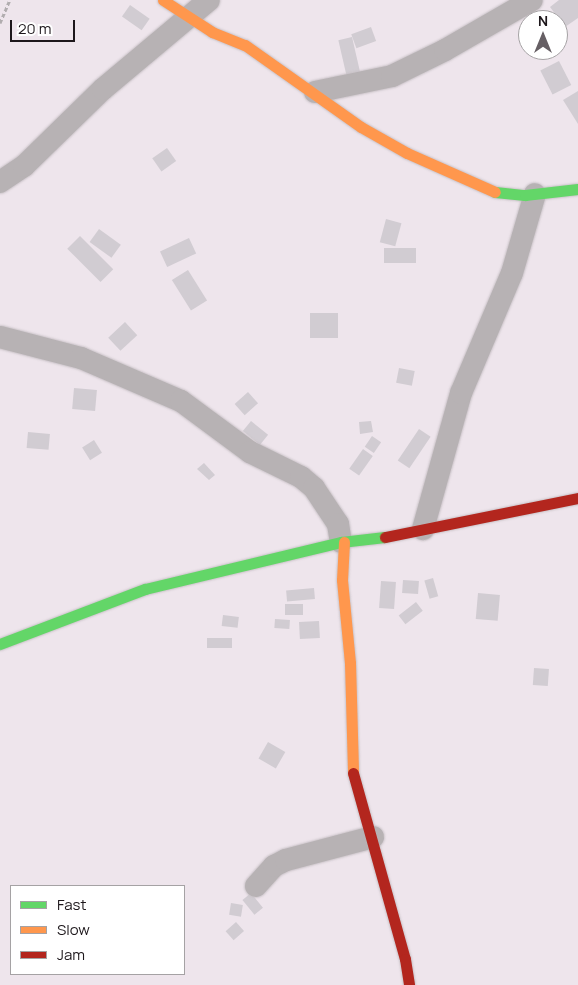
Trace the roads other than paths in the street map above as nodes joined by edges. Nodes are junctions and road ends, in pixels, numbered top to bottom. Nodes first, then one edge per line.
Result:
1 (163, 0) edge
2 (210, 0) edge
3 (532, 0) edge
4 (190, 19) junction
5 (316, 92) junction
6 (0, 182) edge
7 (578, 189) edge
8 (535, 194) junction
9 (0, 337) edge
10 (578, 498) edge
11 (423, 529) junction
12 (343, 542) junction
13 (0, 644) edge
14 (373, 837) junction
15 (256, 886) dead end
16 (409, 985) edge

1 - 4 street
2 - 4 street
3 - 5 street
4 - 5 street
4 - 6 street
5 - 8 street
7 - 8 street
8 - 11 street
9 - 12 street
10 - 11 street
11 - 12 street
12 - 13 street
12 - 14 street
14 - 15 street
14 - 16 street

